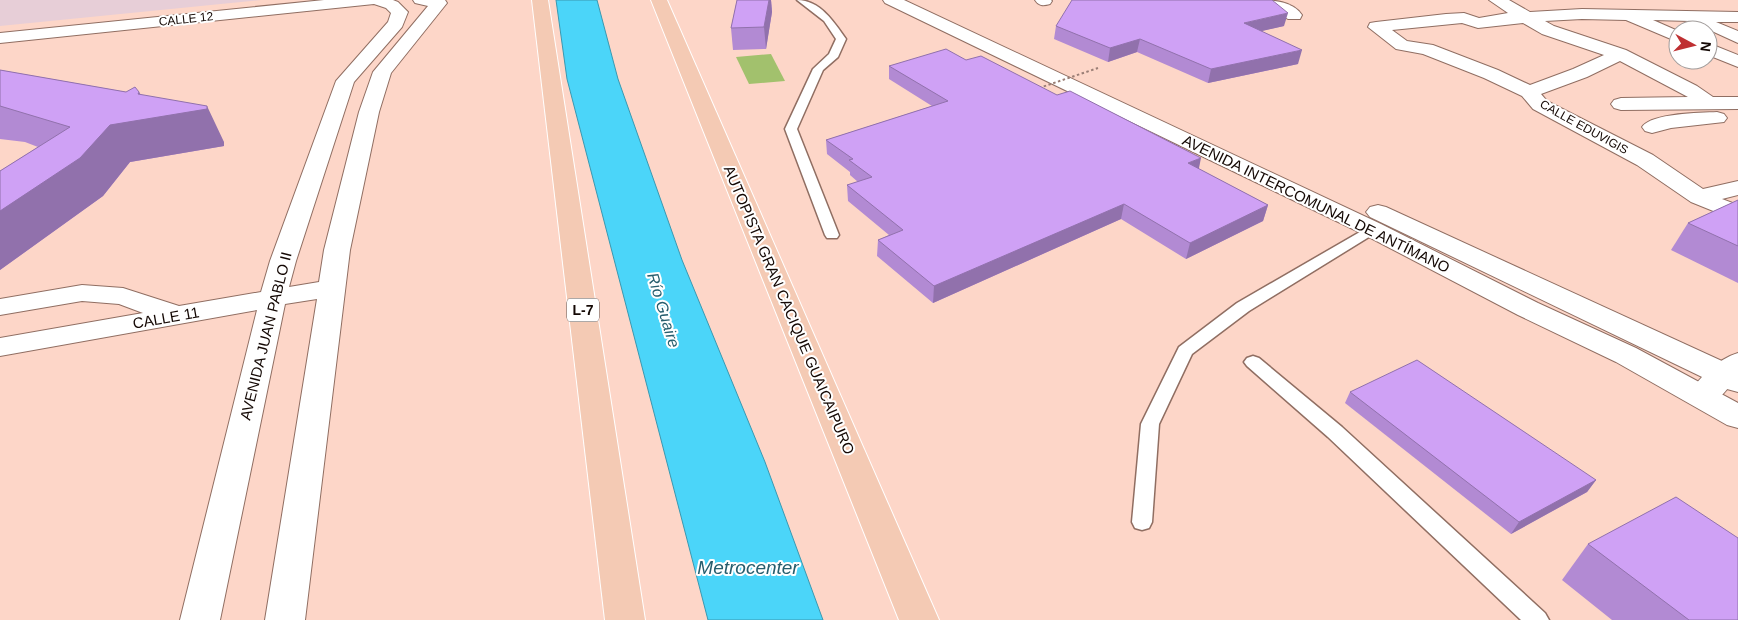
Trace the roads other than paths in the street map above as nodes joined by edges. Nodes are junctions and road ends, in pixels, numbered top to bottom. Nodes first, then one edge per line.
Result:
1 (371, 0) edge
2 (378, 0) edge
3 (421, 0) edge
4 (540, 0) edge
5 (659, 0) edge
6 (802, 0) edge
7 (890, 0) edge
8 (926, 0) edge
9 (1266, 0) edge
10 (1497, 0) edge
11 (1717, 0) edge
12 (317, 3) edge
13 (1294, 15) dead end
14 (1625, 15) junction
15 (1689, 15) junction
16 (1736, 16) edge
17 (1526, 19) junction
18 (1668, 34) edge
19 (0, 38) edge
20 (1738, 38) edge
21 (1718, 53) edge
22 (1620, 54) junction
23 (1738, 62) edge
24 (1529, 92) junction
25 (1738, 103) edge
26 (1621, 104) dead end
27 (1715, 112) edge
28 (1652, 127) dead end
29 (1738, 188) edge
30 (1700, 197) junction
31 (1738, 214) edge
32 (1372, 229) junction
33 (832, 235) dead end
34 (331, 288) junction
35 (273, 298) junction
36 (0, 307) edge
37 (179, 316) junction
38 (0, 347) edge
39 (1253, 362) dead end
40 (1733, 373) edge
41 (1702, 396) junction
42 (1738, 417) edge
43 (1142, 522) dead end
44 (200, 620) edge
45 (285, 620) edge
46 (625, 620) edge
47 (919, 620) edge
48 (1537, 620) edge

1 - 12 street, CALLE 12
2 - 35 street, AVENIDA JUAN PABLO II
3 - 34 street
4 - 46 highway, L-7
5 - 47 highway, AUTOPISTA GRAN CACIQUE GUAICAIPURO
6 - 33 lane
7 - 32 street, AVENIDA INTERCOMUNAL DE ANTÍMANO
8 - 40 street, AVENIDA INTERCOMUNAL DE ANTÍMANO
9 - 13 street
10 - 17 street
11 - 16 street
12 - 19 street, CALLE 12
14 - 15 street
14 - 17 street
14 - 18 street
15 - 16 street
15 - 20 street
17 - 22 street
17 - 24 street, CALLE EDUVIGIS
21 - 23 street
22 - 24 street
22 - 27 street
24 - 30 street, CALLE EDUVIGIS
25 - 27 street
26 - 27 street
27 - 28 street
29 - 30 street
30 - 31 street, CALLE EDUVIGIS
32 - 41 street, AVENIDA INTERCOMUNAL DE ANTÍMANO
32 - 43 lane
34 - 35 street, CALLE 11
34 - 45 street
35 - 37 street, CALLE 11
35 - 44 street, AVENIDA JUAN PABLO II
36 - 37 street
37 - 38 street, CALLE 11
39 - 48 lane
40 - 41 street
41 - 42 street, AVENIDA INTERCOMUNAL DE ANTÍMANO

